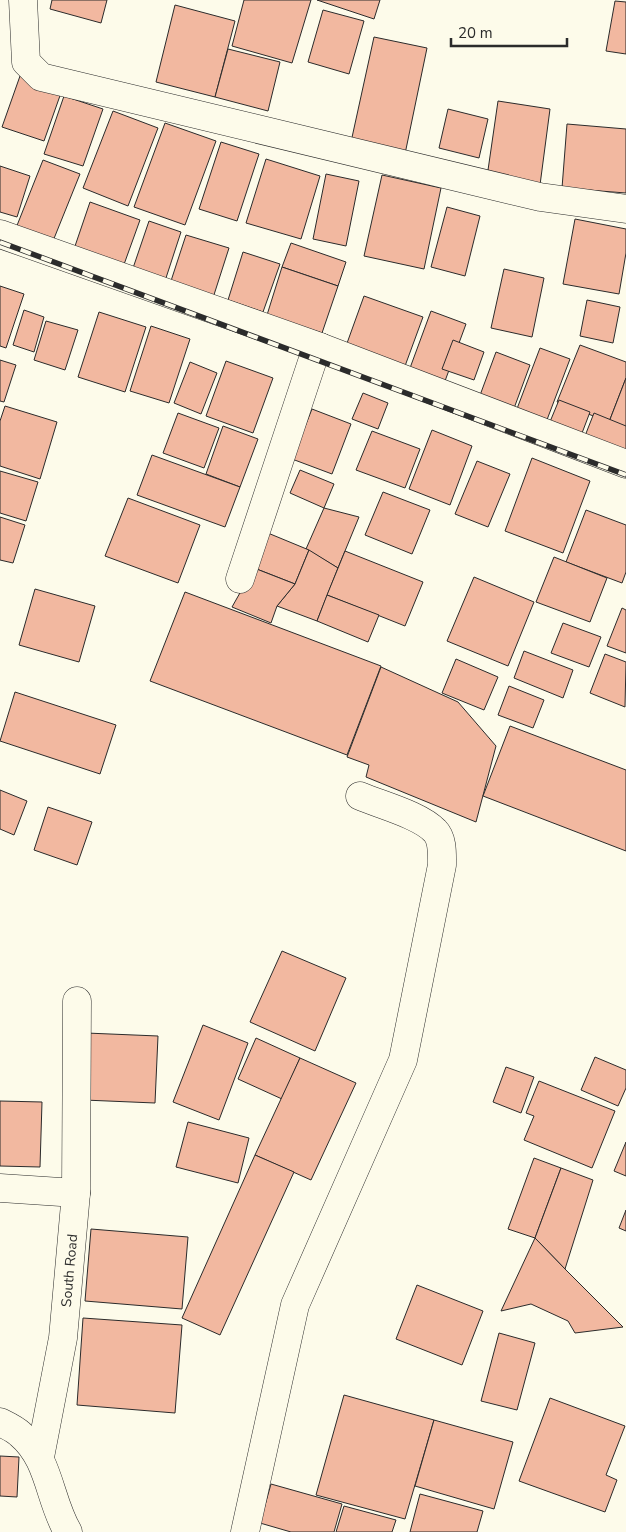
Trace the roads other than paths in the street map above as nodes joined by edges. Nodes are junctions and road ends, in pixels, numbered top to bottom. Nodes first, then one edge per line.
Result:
1 (23, 0) edge
2 (626, 209) edge
3 (0, 234) edge
4 (320, 347) junction
5 (626, 464) edge
6 (240, 580) dead end
7 (360, 796) dead end
8 (77, 1001) dead end
9 (0, 1188) edge
10 (76, 1193) junction
11 (0, 1422) edge
12 (40, 1458) junction
13 (68, 1532) edge
14 (245, 1532) edge

1 - 2 street
3 - 4 street
4 - 5 street
4 - 6 street
7 - 14 street
8 - 10 street, South Road
9 - 10 street
10 - 12 street, South Road
11 - 12 street
12 - 13 street, South Road

